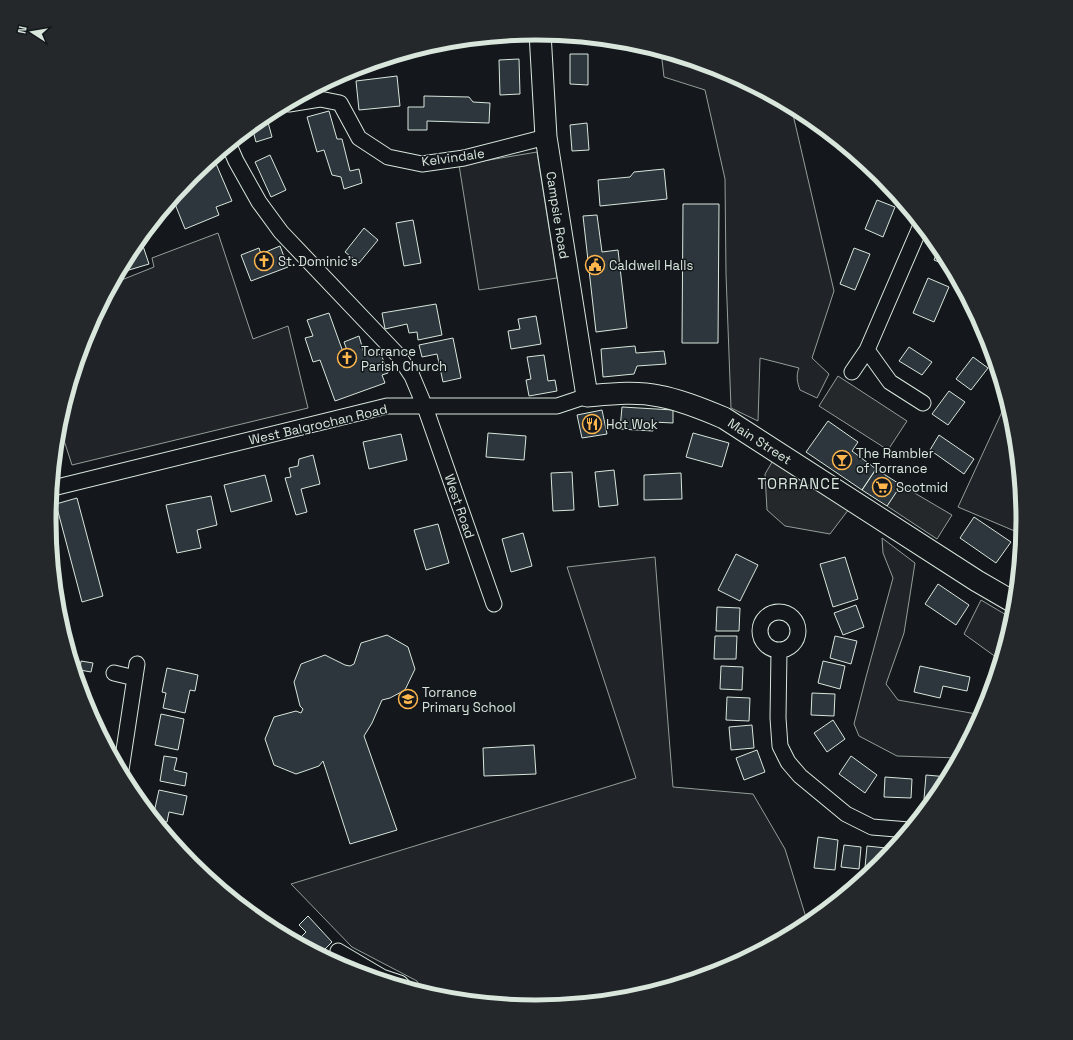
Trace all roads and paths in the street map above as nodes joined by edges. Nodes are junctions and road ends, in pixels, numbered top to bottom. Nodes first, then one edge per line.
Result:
1 (540, 40) edge
2 (302, 102) edge
3 (546, 137) junction
4 (231, 150) edge
5 (918, 230) edge
6 (866, 350) junction
7 (852, 372) dead end
8 (587, 396) junction
9 (923, 403) dead end
10 (425, 407) junction
11 (58, 487) edge
12 (1009, 600) edge
13 (494, 604) dead end
14 (779, 651) dead end
15 (114, 673) dead end
16 (122, 762) edge
17 (902, 829) edge
18 (338, 951) dead end
19 (371, 970) edge

1 - 3 main road, Campsie Road
2 - 3 street, Kelvindale
3 - 8 main road, Campsie Road
4 - 10 street, West Road
5 - 6 street
6 - 7 street
6 - 9 street
8 - 10 street, West Balgrochan Road
8 - 12 main road, Main Street
10 - 11 street, West Balgrochan Road
10 - 13 street, West Road
14 - 17 street
15 - 16 street
18 - 19 street

